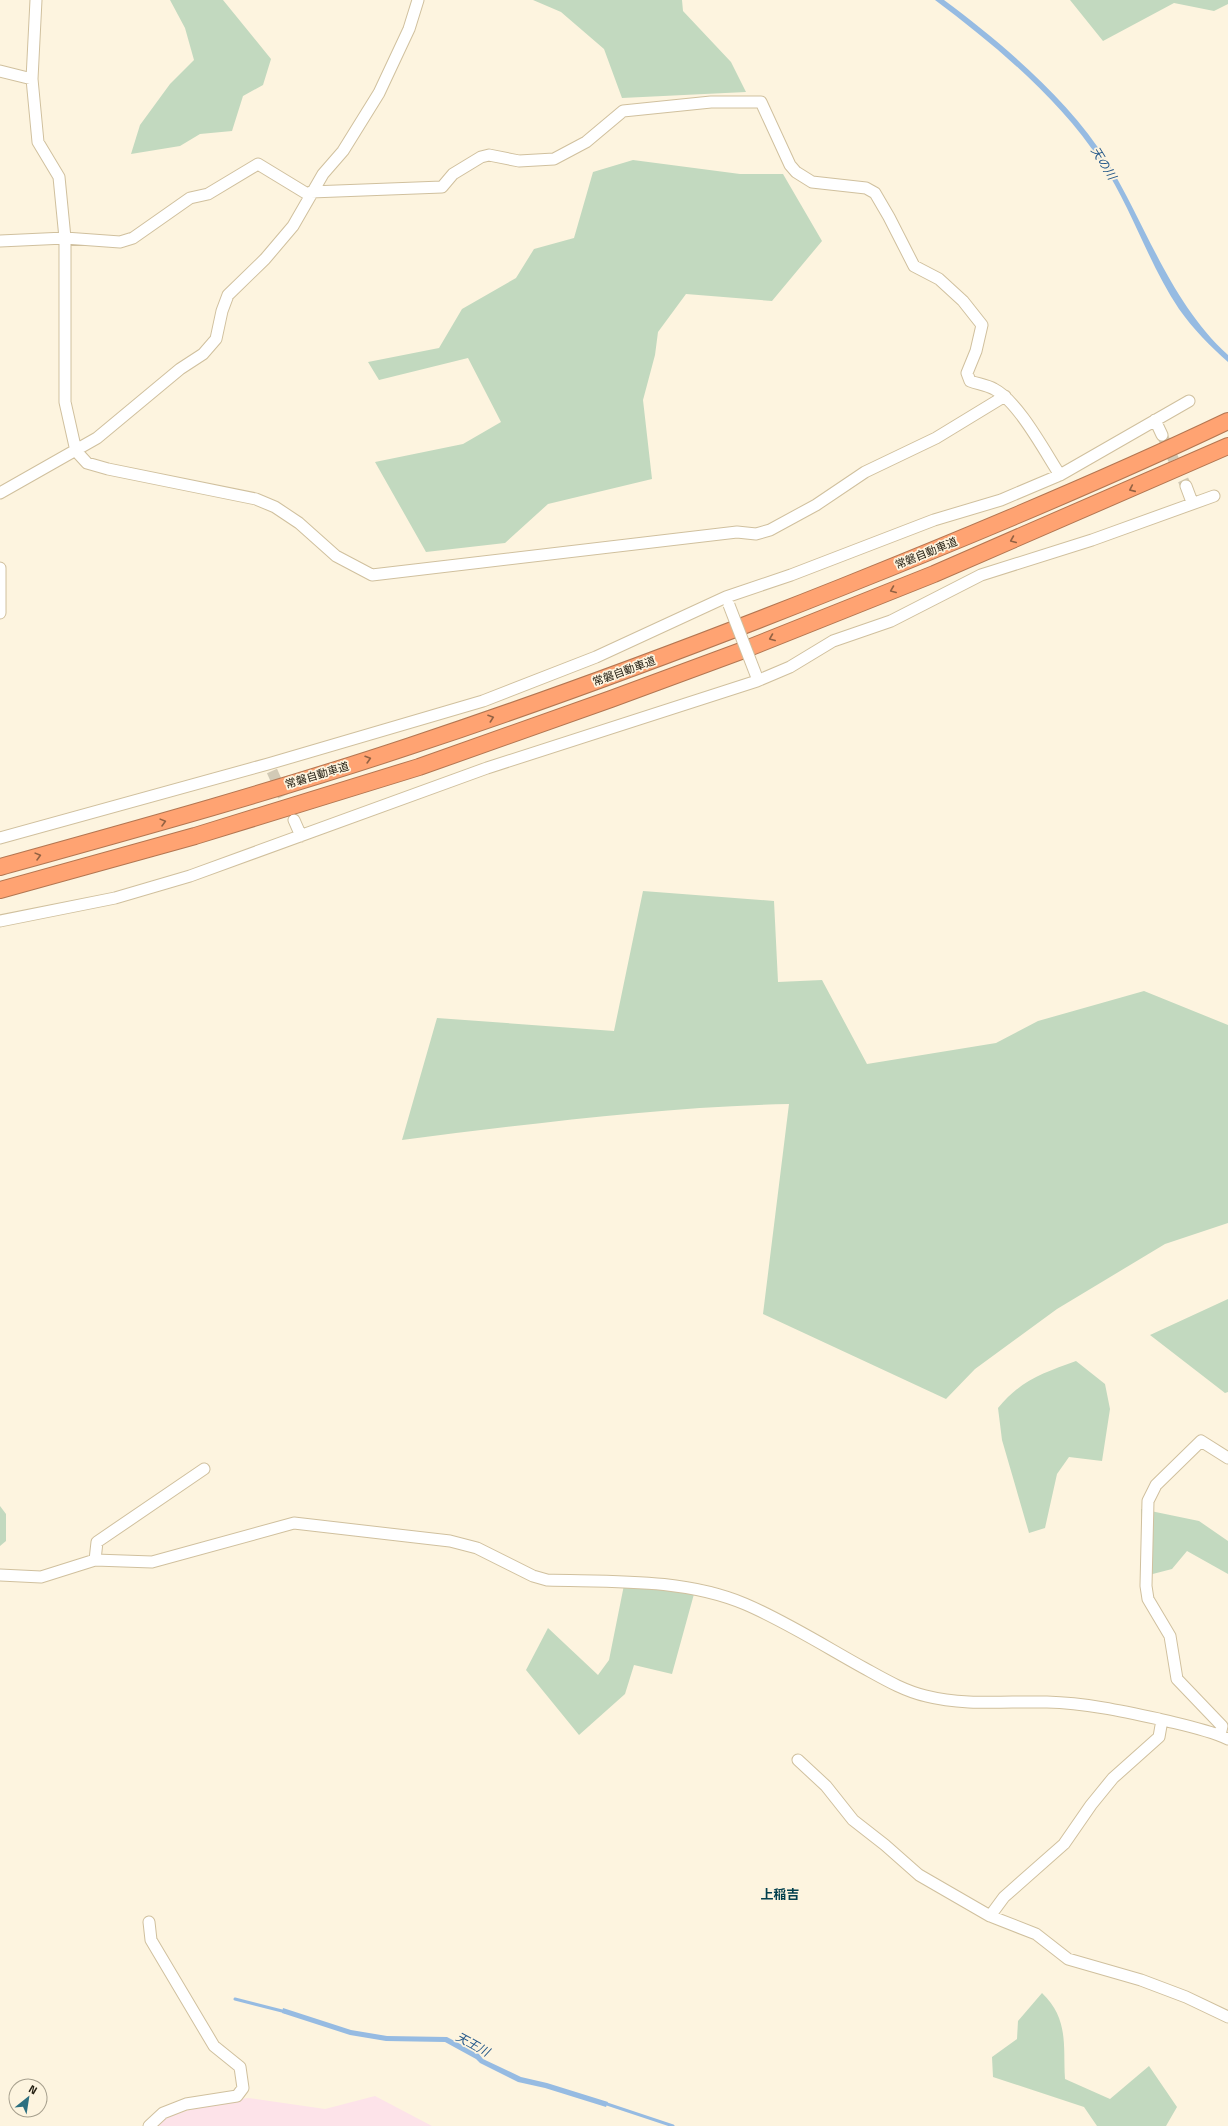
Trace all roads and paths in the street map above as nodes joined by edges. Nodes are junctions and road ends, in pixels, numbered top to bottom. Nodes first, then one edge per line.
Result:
1 (36, 0) edge
2 (418, 0) edge
3 (0, 71) edge
4 (32, 79) junction
5 (310, 194) junction
6 (64, 238) junction
7 (0, 241) edge
8 (1005, 396) junction
9 (1189, 401) dead end
10 (1155, 420) junction
11 (1228, 421) edge
12 (1162, 435) tunnel mouth
13 (1228, 446) edge
14 (76, 451) junction
15 (1228, 458) edge
16 (1168, 473) junction
17 (1060, 475) junction
18 (1186, 486) tunnel mouth
19 (0, 493) edge
20 (1214, 496) dead end
21 (1192, 502) junction
22 (0, 568) edge
23 (727, 601) junction
24 (0, 613) edge
25 (756, 678) junction
26 (294, 820) tunnel mouth
27 (301, 836) junction
28 (0, 838) edge
29 (0, 867) edge
30 (0, 890) edge
31 (0, 921) edge
32 (1228, 1458) edge
33 (204, 1469) dead end
34 (95, 1560) junction
35 (0, 1576) edge
36 (1162, 1720) junction
37 (1224, 1737) edge
38 (798, 1760) dead end
39 (990, 1916) junction
40 (149, 1922) dead end
41 (1228, 2017) edge
42 (148, 2126) edge

1 - 4 street
2 - 5 street
3 - 4 street
4 - 6 street
5 - 6 street
5 - 8 street
5 - 14 street
6 - 7 street
6 - 14 street
8 - 14 street
8 - 17 street
9 - 10 street
10 - 12 street
10 - 17 street
29 -> 11 highway, 常磐自動車道
13 - 16 highway, 常磐自動車道
14 - 19 street
15 - 16 highway
16 -> 30 highway, 常磐自動車道
17 - 23 street
18 - 21 street
20 - 21 street
21 - 25 street
22 - 24 street
23 - 25 street, bridge
23 - 28 street
25 - 27 street
26 - 27 street
27 - 31 street
32 - 37 street
33 - 34 street
34 - 35 street
34 - 36 street
36 - 37 street
36 - 39 street
38 - 39 street
39 - 41 street
40 - 42 street

